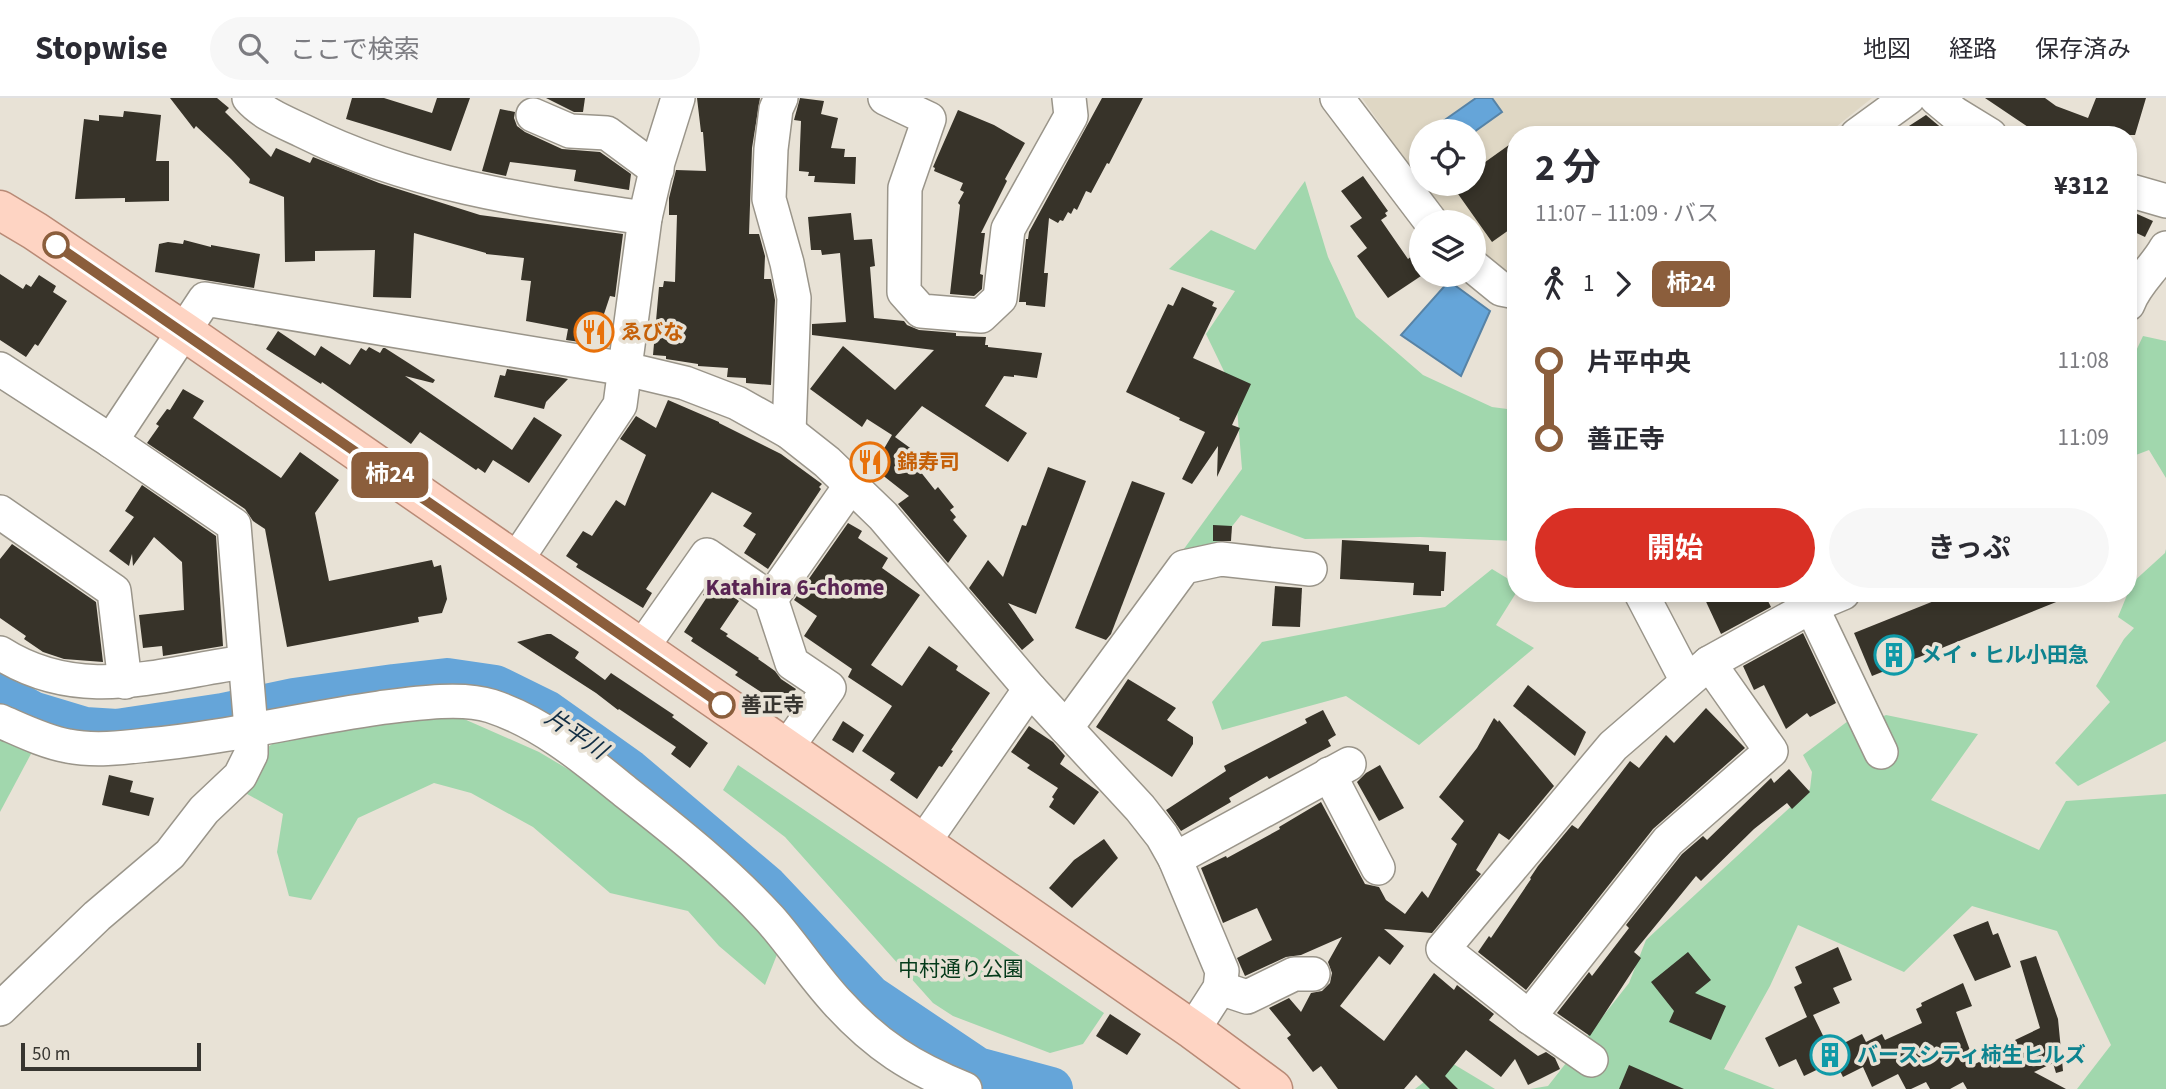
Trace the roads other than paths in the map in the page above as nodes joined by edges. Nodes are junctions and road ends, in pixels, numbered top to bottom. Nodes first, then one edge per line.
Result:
1 (249, 98) edge
2 (678, 98) edge
3 (781, 98) edge
4 (885, 98) edge
5 (1069, 98) edge
6 (1337, 98) edge
7 (1908, 98) edge
8 (1936, 98) edge
9 (533, 115) dead end
10 (1869, 126) edge
11 (1975, 126) edge
12 (657, 170) junction
13 (2137, 193) edge
14 (2166, 201) edge
15 (0, 210) edge
16 (1422, 210) edge
17 (645, 218) junction
18 (2166, 248) edge
19 (1486, 276) edge
20 (2137, 286) edge
21 (1507, 290) edge
22 (185, 332) junction
23 (0, 369) edge
24 (626, 369) junction
25 (789, 432) junction
26 (111, 441) junction
27 (851, 485) junction
28 (0, 512) edge
29 (515, 562) junction
30 (1310, 569) dead end
31 (771, 599) junction
32 (1647, 602) edge
33 (1805, 602) edge
34 (1809, 602) edge
35 (641, 649) junction
36 (0, 653) edge
37 (1698, 672) junction
38 (125, 682) junction
39 (1030, 689) junction
40 (249, 702) junction
41 (0, 721) edge
42 (1066, 728) junction
43 (786, 749) junction
44 (1881, 752) dead end
45 (923, 843) junction
46 (1175, 859) junction
47 (1378, 868) dead end
48 (1313, 974) dead end
49 (1220, 988) junction
50 (0, 1009) edge
51 (1529, 1017) junction
52 (1193, 1030) junction
53 (1591, 1060) dead end
54 (965, 1089) edge
55 (1273, 1089) edge

1 - 17 street
2 - 12 street
3 - 25 street
4 - 5 street
6 - 16 street
7 - 10 street
8 - 11 street
9 - 12 street
12 - 17 street
13 - 14 street
15 - 22 main road
17 - 24 street
18 - 20 street
19 - 21 street
22 - 24 street
22 - 26 street
22 - 29 main road
23 - 26 street
24 - 25 street
24 - 29 street
25 - 27 street
26 - 40 street
27 - 31 street
27 - 39 street
28 - 38 street
29 - 35 main road
30 - 42 street
31 - 35 street
31 - 43 street
32 - 37 street
33 - 37 street
34 - 44 street
35 - 43 main road
36 - 38 street
37 - 51 street
37 - 51 street
38 - 40 street
39 - 42 street
39 - 45 street
40 - 41 street
40 - 50 street
40 - 54 street
42 - 46 street
43 - 45 main road
45 - 52 main road
46 - 47 street
46 - 49 street
48 - 49 street
49 - 52 street
51 - 53 street
52 - 55 main road

